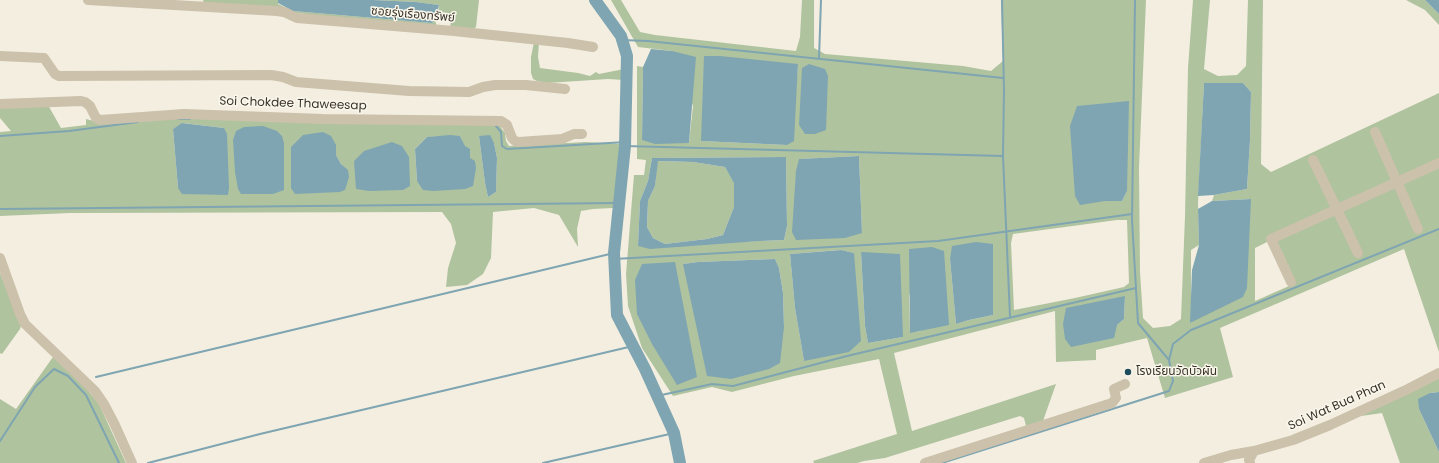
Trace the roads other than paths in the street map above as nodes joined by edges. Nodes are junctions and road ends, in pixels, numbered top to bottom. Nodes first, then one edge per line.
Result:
1 (88, 0) edge
2 (594, 47) dead end
3 (0, 56) edge
4 (565, 89) dead end
5 (0, 104) edge
6 (1375, 132) dead end
7 (582, 134) dead end
8 (1313, 160) dead end
9 (1439, 163) edge
10 (1397, 182) junction
11 (1337, 210) junction
12 (1418, 229) dead end
13 (1358, 253) dead end
14 (0, 258) edge
15 (1291, 282) dead end
16 (1439, 373) edge
17 (1125, 384) dead end
18 (1254, 451) junction
19 (132, 463) edge
20 (925, 463) edge
21 (1204, 463) edge
22 (1250, 463) edge

1 - 2 street, ซอยรุ่งเรืองทรัพย์
3 - 4 street
5 - 7 street, Soi Chokdee Thaweesap
6 - 10 street
8 - 11 street
9 - 10 street
10 - 11 street
10 - 12 street
11 - 13 street
11 - 15 street
14 - 19 street
16 - 18 street, Soi Wat Bua Phan
17 - 20 street
18 - 21 street, Soi Wat Bua Phan
18 - 22 street

